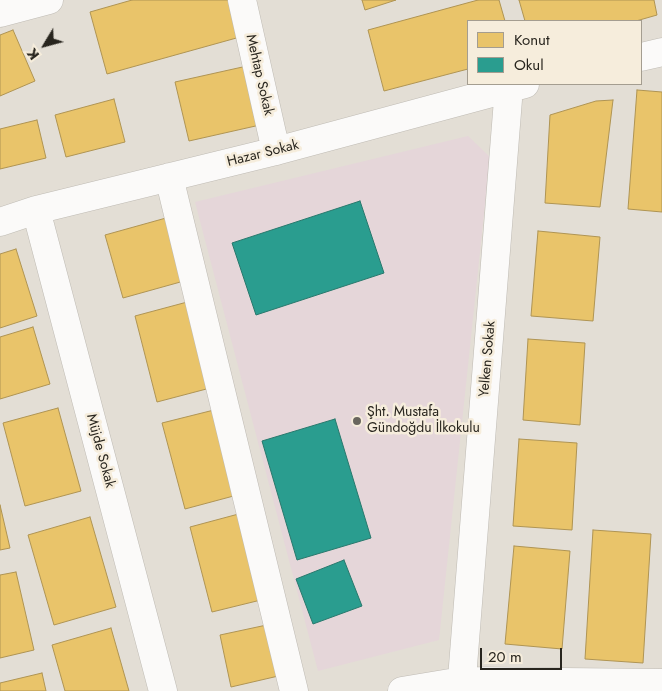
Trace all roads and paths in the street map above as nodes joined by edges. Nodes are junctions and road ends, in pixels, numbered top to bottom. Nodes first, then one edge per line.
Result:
1 (49, 0) edge
2 (242, 0) edge
3 (0, 13) edge
4 (662, 52) edge
5 (642, 56) edge
6 (517, 86) edge
7 (276, 151) junction
8 (169, 177) junction
9 (36, 210) junction
10 (0, 222) edge
11 (662, 683) edge
12 (462, 686) edge
13 (163, 691) edge
14 (294, 691) edge
15 (402, 691) edge

1 - 3 street
2 - 7 street, Mehtap Sokak
4 - 5 street
6 - 7 street, Hazar Sokak
6 - 12 street, Yelken Sokak
7 - 8 street, Hazar Sokak
8 - 9 street, Hazar Sokak
8 - 14 street
9 - 10 street, Hazar Sokak
9 - 13 street, Müjde Sokak
11 - 12 street
12 - 15 street

